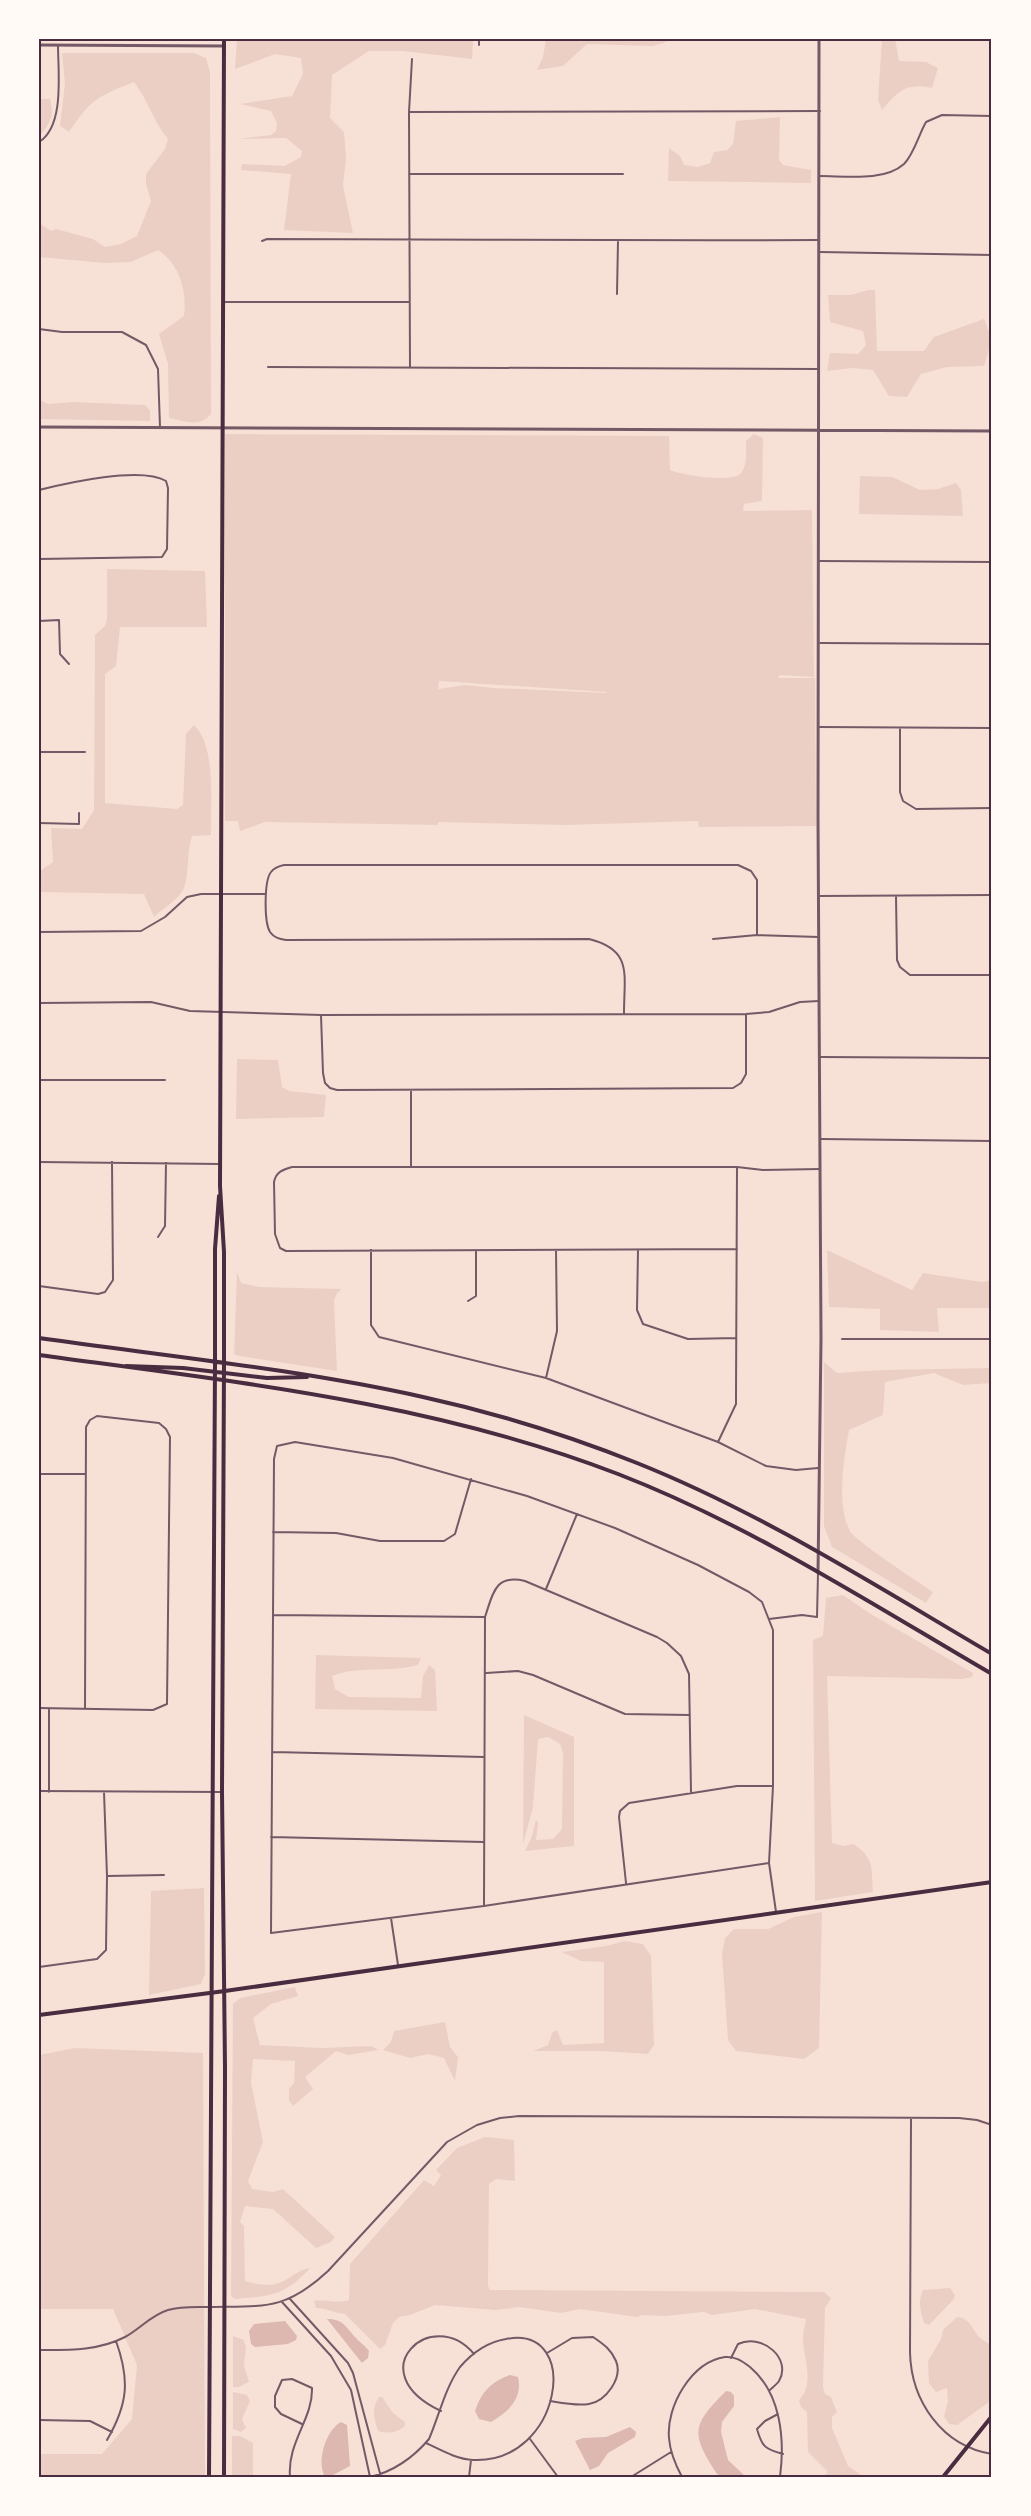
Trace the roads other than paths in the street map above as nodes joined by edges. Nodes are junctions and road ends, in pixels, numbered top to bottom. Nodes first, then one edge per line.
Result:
1 (224, 39) edge
2 (479, 39) edge
3 (819, 39) edge
4 (39, 45) edge
5 (58, 45) junction
6 (479, 45) dead end
7 (224, 46) junction
8 (412, 59) dead end
9 (820, 111) junction
10 (409, 112) junction
11 (992, 117) edge
12 (39, 142) edge
13 (409, 174) junction
14 (623, 174) dead end
15 (820, 176) junction
16 (408, 238) junction
17 (820, 240) junction
18 (262, 241) dead end
19 (618, 241) junction
20 (820, 252) junction
21 (992, 255) edge
22 (617, 294) dead end
23 (222, 302) junction
24 (409, 302) junction
25 (39, 329) edge
26 (268, 367) dead end
27 (410, 367) junction
28 (819, 369) junction
29 (39, 427) edge
30 (160, 428) junction
31 (222, 428) junction
32 (819, 430) junction
33 (992, 431) edge
34 (39, 490) edge
35 (39, 559) edge
36 (819, 561) junction
37 (992, 562) edge
38 (39, 621) edge
39 (820, 643) junction
40 (992, 644) edge
41 (69, 664) dead end
42 (819, 727) junction
43 (900, 727) junction
44 (992, 728) edge
45 (39, 752) edge
46 (85, 752) dead end
47 (992, 808) edge
48 (79, 813) dead end
49 (39, 823) edge
50 (221, 894) junction
51 (266, 894) junction
52 (992, 895) edge
53 (897, 896) junction
54 (818, 897) junction
55 (39, 932) edge
56 (757, 935) junction
57 (819, 937) junction
58 (713, 939) dead end
59 (992, 975) edge
60 (819, 1001) junction
61 (39, 1003) edge
62 (221, 1010) junction
63 (624, 1012) junction
64 (746, 1014) junction
65 (321, 1015) junction
66 (820, 1057) junction
67 (992, 1058) edge
68 (39, 1080) edge
69 (165, 1080) dead end
70 (411, 1091) junction
71 (821, 1139) junction
72 (992, 1141) edge
73 (39, 1162) edge
74 (112, 1162) junction
75 (166, 1163) junction
76 (220, 1164) junction
77 (411, 1166) junction
78 (737, 1167) junction
79 (820, 1169) junction
80 (220, 1186) junction
81 (159, 1237) dead end
82 (736, 1249) junction
83 (371, 1250) junction
84 (556, 1250) junction
85 (638, 1250) junction
86 (476, 1251) junction
87 (39, 1286) edge
88 (468, 1301) dead end
89 (39, 1338) edge
90 (736, 1338) junction
91 (842, 1339) dead end
92 (992, 1339) edge
93 (39, 1355) edge
94 (215, 1363) junction
95 (224, 1364) junction
96 (113, 1366) junction
97 (215, 1372) junction
98 (225, 1373) junction
99 (311, 1377) junction
100 (546, 1378) junction
101 (215, 1381) junction
102 (225, 1382) junction
103 (718, 1442) junction
104 (818, 1468) junction
105 (39, 1474) edge
106 (86, 1474) junction
107 (471, 1479) junction
108 (577, 1514) junction
109 (273, 1532) junction
110 (818, 1552) junction
111 (818, 1573) junction
112 (546, 1589) junction
113 (273, 1615) junction
114 (485, 1617) junction
115 (770, 1619) junction
116 (992, 1654) edge
117 (486, 1673) junction
118 (992, 1674) edge
119 (39, 1708) edge
120 (85, 1708) junction
121 (49, 1709) junction
122 (690, 1714) junction
123 (273, 1752) junction
124 (484, 1757) junction
125 (773, 1786) junction
126 (39, 1791) edge
127 (49, 1792) junction
128 (104, 1792) junction
129 (214, 1792) junction
130 (222, 1792) junction
131 (691, 1792) junction
132 (271, 1837) junction
133 (484, 1842) junction
134 (769, 1863) junction
135 (164, 1875) dead end
136 (107, 1876) junction
137 (992, 1882) edge
138 (626, 1883) junction
139 (484, 1906) junction
140 (776, 1912) junction
141 (391, 1917) junction
142 (398, 1965) junction
143 (39, 1966) edge
144 (225, 1991) junction
145 (211, 1993) junction
146 (39, 2015) edge
147 (911, 2118) junction
148 (992, 2125) edge
149 (290, 2299) junction
150 (282, 2302) junction
151 (209, 2307) junction
152 (224, 2307) junction
153 (116, 2341) junction
154 (39, 2350) edge
155 (474, 2354) junction
156 (546, 2354) junction
157 (342, 2356) junction
158 (731, 2358) junction
159 (335, 2362) junction
160 (769, 2391) junction
161 (550, 2401) junction
162 (441, 2411) junction
163 (778, 2414) junction
164 (992, 2416) edge
165 (39, 2420) edge
166 (302, 2424) junction
167 (112, 2432) junction
168 (530, 2439) junction
169 (107, 2440) dead end
170 (426, 2443) junction
171 (966, 2446) junction
172 (671, 2452) junction
173 (783, 2454) junction
174 (992, 2454) edge
175 (471, 2460) junction
176 (380, 2476) edge
177 (209, 2477) edge
178 (224, 2477) edge
179 (290, 2477) edge
180 (370, 2477) edge
181 (469, 2477) edge
182 (558, 2477) edge
183 (631, 2477) edge
184 (682, 2477) edge
185 (780, 2477) edge
186 (943, 2477) edge

1 - 7 main road
2 - 6 street
3 - 9 street
4 - 5 street
5 - 7 street
5 - 12 street
7 - 23 main road
8 - 10 street
9 - 10 street
9 - 15 street
10 - 13 street
11 - 15 street
13 - 14 street
13 - 16 street
15 - 17 street
16 - 18 street
16 - 19 street
16 - 24 street
17 - 19 street
17 - 20 street
19 - 22 street
20 - 21 street
20 - 28 street
23 - 24 street
23 - 31 main road
24 - 27 street
25 - 30 street
26 - 27 street
27 - 28 street
28 - 32 street
29 - 30 street
30 - 31 street
31 - 32 street
31 - 50 main road
32 - 33 street
32 - 36 street
34 - 35 street
36 - 37 street
36 - 39 street
38 - 41 street
39 - 40 street
39 - 42 street
42 - 43 street
42 - 54 street
43 - 44 street
43 - 47 street
45 - 46 street
48 - 49 street
50 - 51 street
50 - 55 street
50 - 62 main road
51 - 56 street
51 - 63 street
52 - 53 street
53 - 54 street
53 - 59 street
54 - 57 street
56 - 57 street
56 - 58 street
57 - 60 street
60 - 64 street
60 - 66 street
61 - 62 street
62 - 65 street
62 - 76 main road
63 - 64 street
63 - 65 street
64 - 70 street
65 - 70 street
66 - 67 street
66 - 71 street
68 - 69 street
70 - 77 street
71 - 72 street
71 - 79 street
73 - 74 street
74 - 75 street
74 - 87 street
75 - 76 street
75 - 81 street
76 - 80 main road
77 - 78 street
77 - 83 street
78 - 79 street
78 - 82 street
79 - 104 street
80 - 94 main road
80 - 95 main road
82 - 85 street
82 - 90 street
83 - 86 street
83 - 100 street
84 - 85 street
84 - 86 street
84 - 100 street
85 - 90 street
86 - 88 street
89 - 94 main road
90 - 103 street
91 - 92 street
93 - 96 main road
94 - 95 main road
94 - 97 main road
95 - 98 main road
95 - 99 main road
96 - 97 main road
96 - 101 main road
97 - 98 main road
97 - 101 main road
98 - 99 main road
98 - 102 main road
99 - 110 main road
100 - 103 street
101 - 102 main road
101 - 129 main road
102 - 111 main road
102 - 130 main road
103 - 104 street
104 - 110 street
105 - 106 street
106 - 120 street
106 - 120 street
107 - 108 street
107 - 109 street
107 - 109 street
108 - 112 street
108 - 115 street
109 - 113 street
110 - 111 street
110 - 116 main road
111 - 115 street
111 - 118 main road
112 - 114 street
112 - 122 street
113 - 114 street
113 - 123 street
114 - 117 street
115 - 125 street
117 - 122 street
117 - 124 street
119 - 121 street
120 - 121 street
121 - 127 street
122 - 131 street
123 - 124 street
123 - 132 street
124 - 133 street
125 - 131 street
125 - 134 street
126 - 127 street
127 - 128 street
128 - 129 street
128 - 136 street
129 - 130 street
129 - 145 main road
130 - 144 main road
131 - 138 street
132 - 133 street
132 - 141 street
133 - 139 street
134 - 138 street
134 - 140 street
135 - 136 street
136 - 143 street
137 - 140 main road
138 - 139 street
139 - 141 street
140 - 142 main road
141 - 142 street
142 - 144 main road
144 - 145 main road
144 - 152 main road
145 - 146 main road
145 - 151 main road
147 - 148 street
147 - 149 street
147 - 171 street
149 - 150 street
149 - 157 street
150 - 152 street
150 - 159 street
151 - 152 street
151 - 153 street
151 - 177 main road
152 - 178 main road
153 - 154 street
153 - 167 street
155 - 156 street
155 - 162 street
155 - 162 street
156 - 161 street
156 - 161 street
157 - 159 street
157 - 176 street
158 - 160 street
158 - 160 street
158 - 172 street
159 - 180 street
160 - 163 street
161 - 168 street
162 - 170 street
163 - 173 street
163 - 173 street
164 - 171 main road
165 - 167 street
166 - 166 street
166 - 179 street
167 - 169 street
168 - 175 street
168 - 182 street
170 - 175 street
170 - 176 street
171 - 174 street
171 - 186 main road
172 - 183 street
172 - 184 street
173 - 185 street
175 - 181 street
176 - 180 street

